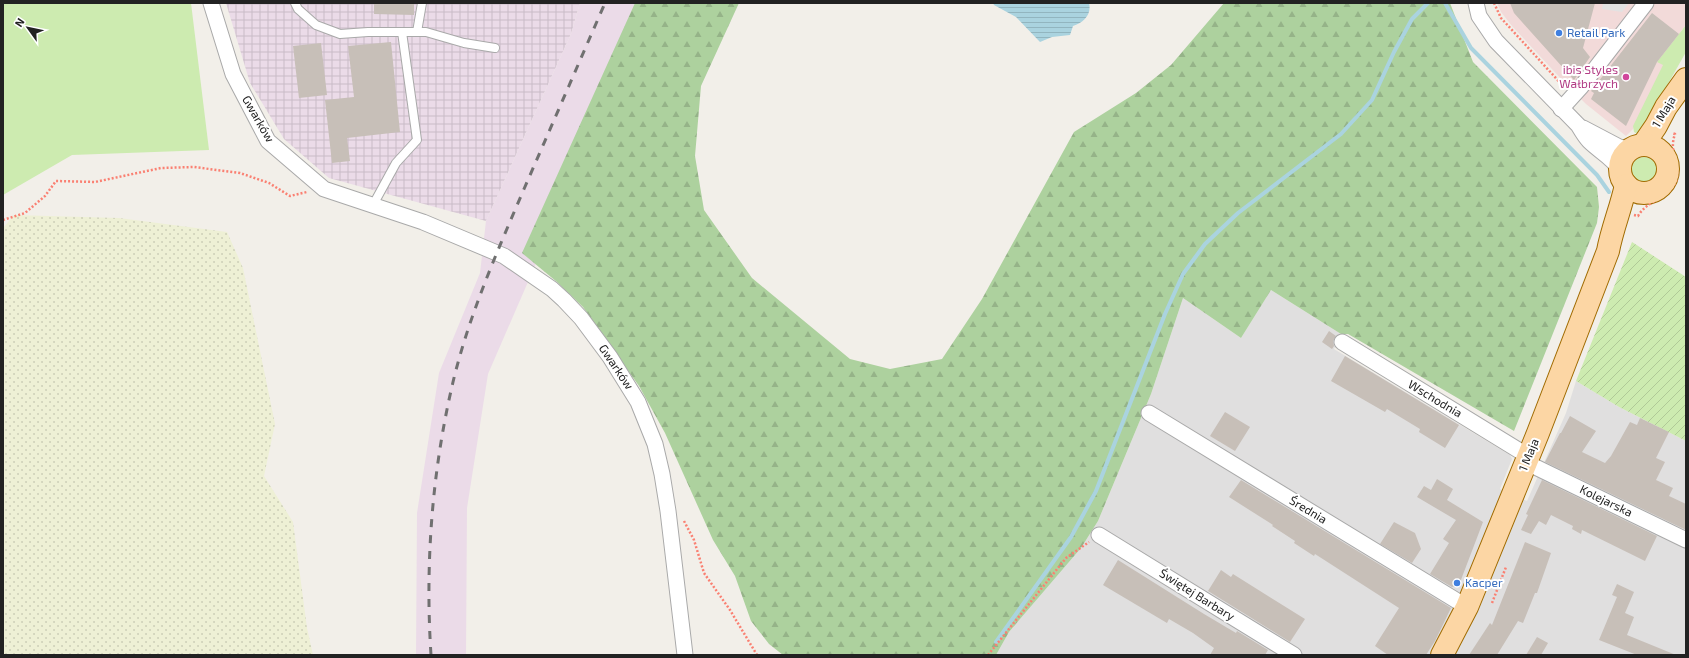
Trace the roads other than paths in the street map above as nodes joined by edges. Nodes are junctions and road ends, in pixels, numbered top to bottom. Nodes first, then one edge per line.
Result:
1 (210, 3) edge
2 (295, 3) edge
3 (422, 3) edge
4 (1476, 3) edge
5 (1646, 3) edge
6 (402, 32) junction
7 (417, 32) junction
8 (495, 48) dead end
9 (1686, 79) edge
10 (1686, 93) edge
11 (1561, 109) junction
12 (1578, 125) junction
13 (1646, 148) junction
14 (1623, 178) junction
15 (1652, 192) junction
16 (373, 205) junction
17 (1608, 252) junction
18 (1342, 342) dead end
19 (1149, 412) dead end
20 (1527, 459) junction
21 (1099, 536) road end
22 (1686, 540) edge
23 (1467, 607) junction
24 (685, 655) edge
25 (1294, 655) edge
26 (1442, 655) edge

1 - 16 street, Gwarków
2 - 6 lane
3 - 7 lane
4 - 11 street
5 - 11 street
6 - 7 lane
6 - 16 lane
7 - 8 lane
9 - 13 main road, 1 Maja
10 - 13 main road
11 - 12 street
12 - 13 street
12 - 14 street
13 - 14 main road
13 - 15 main road
14 - 15 main road
14 - 17 main road, 1 Maja
15 - 17 main road, 1 Maja
16 - 24 street, Gwarków
17 - 20 main road, 1 Maja
18 - 20 street, Wschodnia
19 - 23 street, Średnia
20 - 22 street, Kolejarska
20 - 23 main road, 1 Maja
21 - 25 street, Świętej Barbary
23 - 26 main road, 1 Maja

